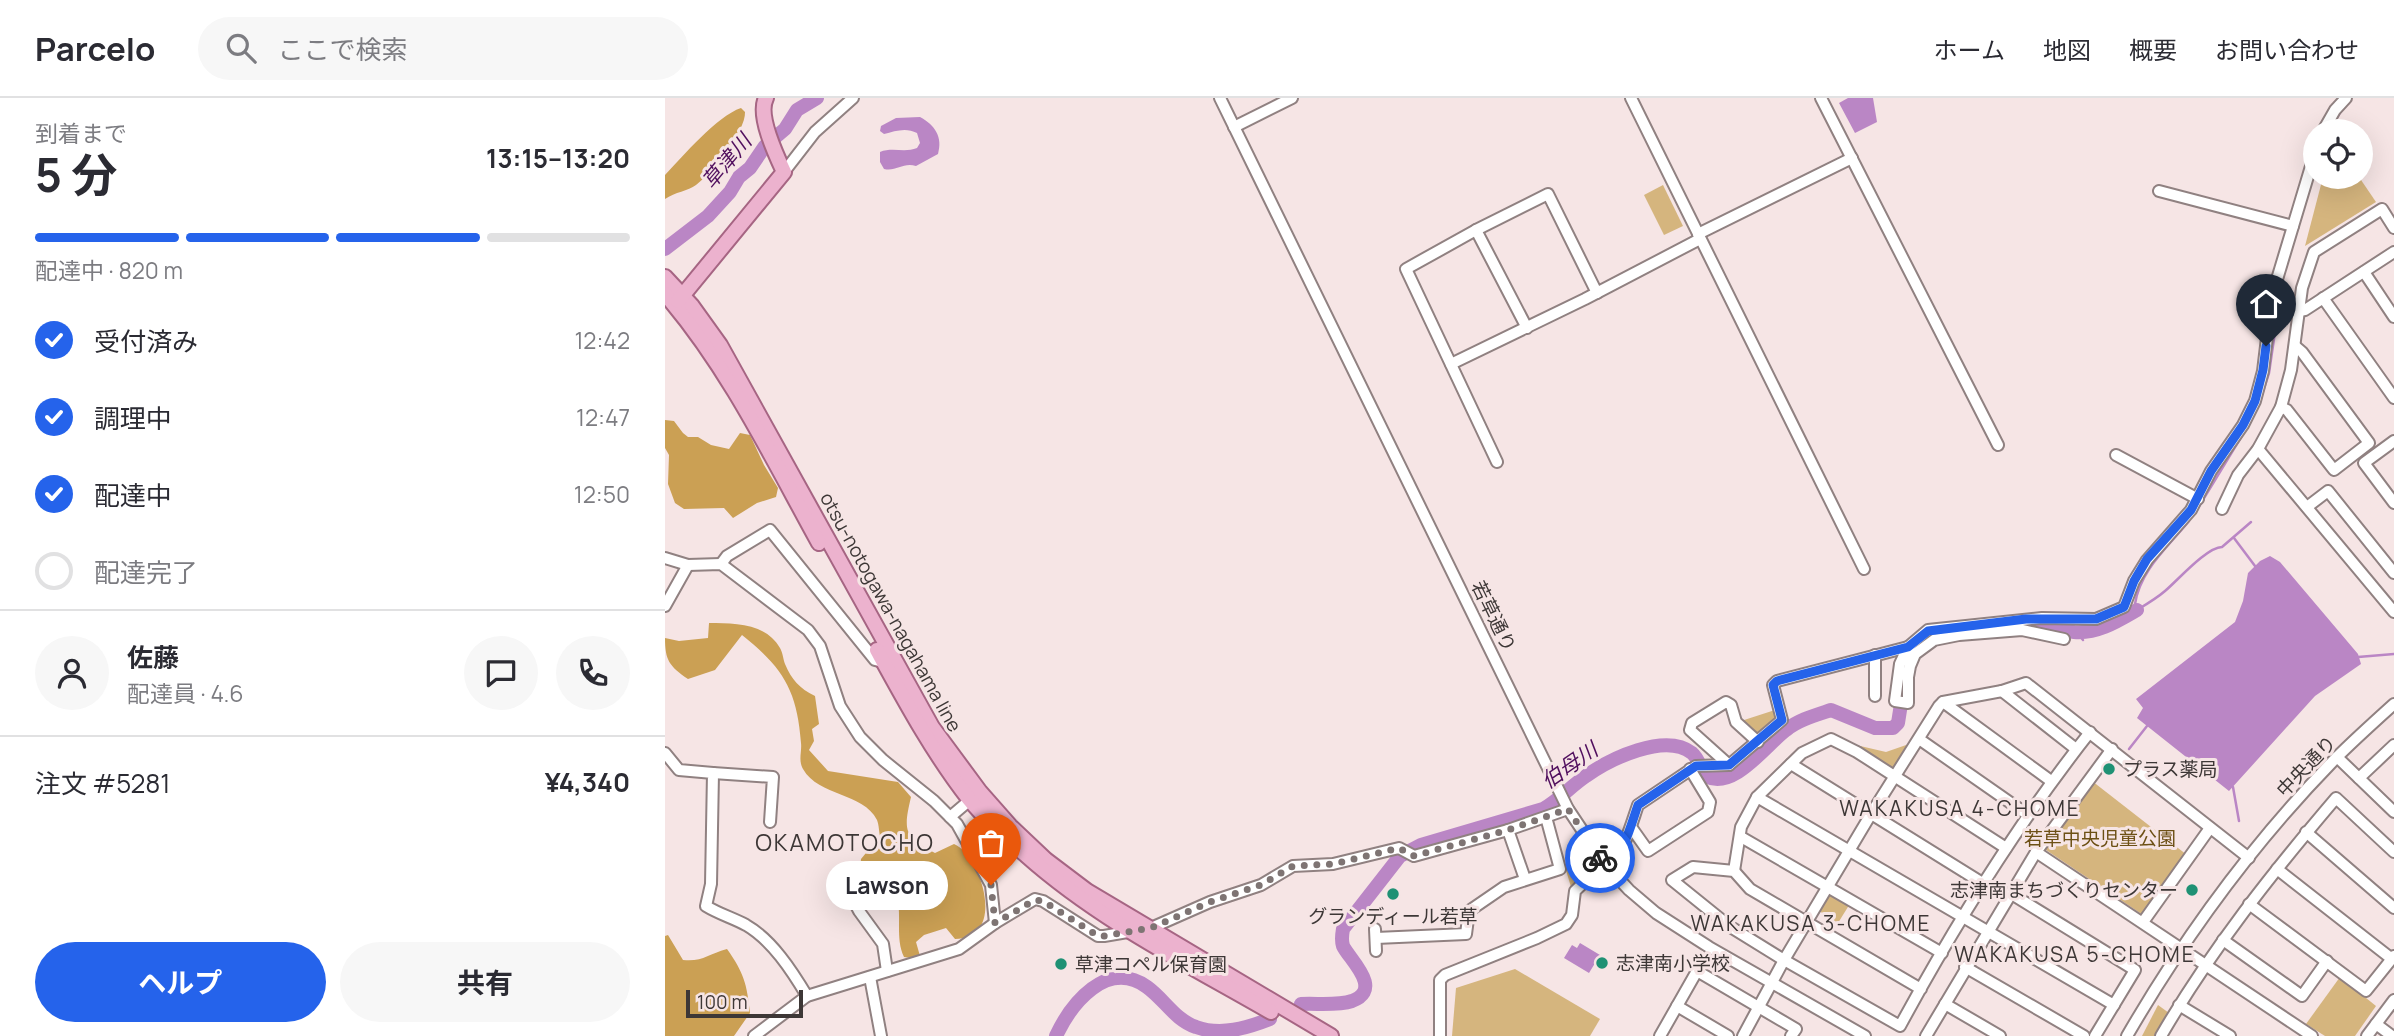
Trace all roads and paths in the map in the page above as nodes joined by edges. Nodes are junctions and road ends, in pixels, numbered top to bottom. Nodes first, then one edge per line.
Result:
1 (853, 98) edge
2 (1220, 98) edge
3 (1292, 98) edge
4 (1631, 98) edge
5 (1821, 98) edge
6 (2346, 98) edge
7 (760, 100) edge
8 (2330, 119) edge
9 (1234, 127) junction
10 (1852, 158) junction
11 (781, 165) junction
12 (2304, 189) edge
13 (2159, 191) dead end
14 (2293, 226) junction
15 (2394, 228) edge
16 (1476, 230) junction
17 (1699, 237) junction
18 (2394, 253) edge
19 (2364, 272) junction
20 (1597, 293) junction
21 (670, 294) edge
22 (2323, 299) junction
23 (2299, 311) junction
24 (2394, 317) edge
25 (1527, 328) junction
26 (2295, 346) junction
27 (1451, 364) junction
28 (2394, 398) edge
29 (2281, 407) junction
30 (2394, 441) edge
31 (1998, 445) dead end
32 (2258, 449) junction
33 (2116, 456) dead end
34 (1497, 461) dead end
35 (2198, 499) junction
36 (2394, 503) edge
37 (2307, 507) junction
38 (2222, 509) dead end
39 (665, 558) edge
40 (721, 564) junction
41 (688, 565) junction
42 (1864, 569) dead end
43 (2394, 573) edge
44 (665, 606) edge
45 (2394, 612) edge
46 (2064, 639) dead end
47 (1908, 647) junction
48 (1875, 655) junction
49 (884, 662) junction
50 (2002, 691) junction
51 (1875, 696) dead end
52 (1943, 702) junction
53 (2394, 704) edge
54 (2090, 732) junction
55 (1919, 739) junction
56 (1758, 742) junction
57 (2393, 747) edge
58 (2076, 749) junction
59 (2112, 749) junction
60 (665, 752) edge
61 (2337, 757) junction
62 (1791, 764) junction
63 (1729, 765) junction
64 (1697, 766) junction
65 (713, 773) junction
66 (1894, 776) junction
67 (2358, 778) junction
68 (2051, 781) junction
69 (1757, 797) junction
70 (970, 800) junction
71 (1564, 801) junction
72 (2394, 811) edge
73 (1871, 814) junction
74 (2028, 815) junction
75 (950, 817) junction
76 (1546, 817) junction
77 (770, 822) dead end
78 (1631, 827) junction
79 (2210, 828) junction
80 (1508, 830) junction
81 (2306, 832) junction
82 (1741, 836) junction
83 (2005, 849) junction
84 (1850, 851) junction
85 (2036, 852) junction
86 (2394, 852) edge
87 (2249, 858) junction
88 (1606, 865) junction
89 (2277, 869) junction
90 (1734, 871) junction
91 (1525, 879) junction
92 (1984, 884) junction
93 (1828, 889) junction
94 (2010, 893) junction
95 (850, 894) dead end
96 (2249, 904) junction
97 (2394, 908) edge
98 (1964, 918) junction
99 (2143, 922) junction
100 (995, 923) junction
101 (1807, 923) junction
102 (1151, 928) junction
103 (1127, 931) junction
104 (1987, 931) junction
105 (2223, 940) junction
106 (2181, 949) junction
107 (1376, 951) dead end
108 (1942, 953) junction
109 (2393, 958) edge
110 (1784, 960) junction
111 (2327, 961) junction
112 (2205, 965) junction
113 (1965, 968) junction
114 (887, 971) junction
115 (870, 977) junction
116 (1774, 982) junction
117 (1921, 989) junction
118 (807, 996) junction
119 (2394, 1000) edge
120 (1945, 1004) junction
121 (2114, 1005) junction
122 (2179, 1005) junction
123 (1677, 1006) junction
124 (1758, 1007) junction
125 (2376, 1024) junction
126 (754, 1036) edge
127 (881, 1036) edge
128 (1311, 1036) edge
129 (1331, 1036) edge
130 (1440, 1036) edge
131 (1660, 1036) edge
132 (1728, 1036) edge
133 (1743, 1036) edge
134 (1791, 1036) edge
135 (1865, 1036) edge
136 (1926, 1036) edge
137 (2000, 1036) edge
138 (2084, 1036) edge
139 (2095, 1036) edge
140 (2127, 1036) edge
141 (2161, 1036) edge
142 (2230, 1036) edge
143 (2312, 1036) edge
144 (2367, 1036) edge
145 (2392, 1036) edge

1 - 11 street
2 - 9 street, 若草通り
3 - 9 street
4 - 17 street
5 - 10 street
6 - 8 street
7 - 11 main road
9 - 71 street, 若草通り
10 - 17 street
10 - 31 street
11 - 21 main road
12 - 14 street
13 - 14 street
14 - 35 street
15 - 23 street
16 - 20 street
16 - 25 street
16 - 27 street
17 - 20 street
17 - 42 street
18 - 19 street
19 - 22 street
19 - 24 street
20 - 25 street
21 - 49 main road, otsu-notogawa-nagahama line
21 - 102 main road, otsu-notogawa-nagahama line
22 - 23 street
22 - 28 street
23 - 26 street
25 - 27 street
26 - 29 street
26 - 29 street
27 - 34 street
29 - 32 street
30 - 36 street
32 - 37 street
32 - 38 street
33 - 35 street
35 - 47 street
37 - 43 street
37 - 45 street
39 - 41 street
40 - 41 street
40 - 49 street
40 - 75 street
41 - 44 street
46 - 47 street
47 - 48 street
48 - 51 street
48 - 56 street
49 - 70 main road, otsu-notogawa-nagahama line
50 - 52 street
50 - 54 street
50 - 58 street
52 - 55 street
52 - 68 street
53 - 61 street, 中央通り
54 - 58 street
54 - 59 street
55 - 66 street
55 - 74 street
56 - 63 street
56 - 63 street
57 - 67 street
58 - 68 street
59 - 79 street
59 - 85 street
60 - 65 street
61 - 67 street
61 - 87 street, 中央通り
62 - 66 street
62 - 69 street
62 - 73 street
63 - 64 street
64 - 78 street
64 - 78 street
65 - 77 street
65 - 118 street
66 - 73 street
66 - 83 street
67 - 72 street
68 - 74 street
69 - 82 street
69 - 84 street
70 - 75 street
70 - 103 main road, otsu-notogawa-nagahama line
71 - 76 street
71 - 88 street, 若草通り
73 - 84 street
73 - 92 street
74 - 83 street
75 - 100 street
76 - 80 street
76 - 91 street
78 - 88 street
79 - 87 street
79 - 99 street
80 - 91 street
80 - 102 street
81 - 86 street
81 - 89 street
81 - 97 street
82 - 90 street
82 - 93 street
83 - 92 street
84 - 93 street
84 - 98 street
85 - 94 street
85 - 99 street
87 - 106 street, 中央通り
88 - 116 street, 若草通り
88 - 130 street
89 - 96 street
89 - 109 street
90 - 101 street
90 - 110 street
91 - 107 street
92 - 98 street
93 - 101 street
93 - 108 street
94 - 104 street
94 - 121 street
95 - 114 street
96 - 105 street
96 - 111 street
98 - 104 street
98 - 108 street
99 - 106 street
100 - 103 street
100 - 114 street
101 - 110 street
101 - 117 street
102 - 103 street
102 - 129 main road, otsu-notogawa-nagahama line
103 - 128 main road, otsu-notogawa-nagahama line
104 - 113 street
104 - 121 street
105 - 111 street
105 - 112 street
106 - 112 street
106 - 140 street, 中央通り
108 - 117 street
109 - 111 street
110 - 116 street
110 - 117 street
112 - 122 street
112 - 143 street
113 - 120 street
113 - 138 street
114 - 115 street
115 - 118 street
115 - 127 street
116 - 124 street
116 - 135 street, 若草通り
118 - 126 street
119 - 125 street
120 - 136 street
120 - 137 street
121 - 139 street
122 - 141 street
122 - 142 street
123 - 124 street
123 - 131 street
123 - 132 street
124 - 133 street
124 - 134 street
125 - 144 street
125 - 145 street

